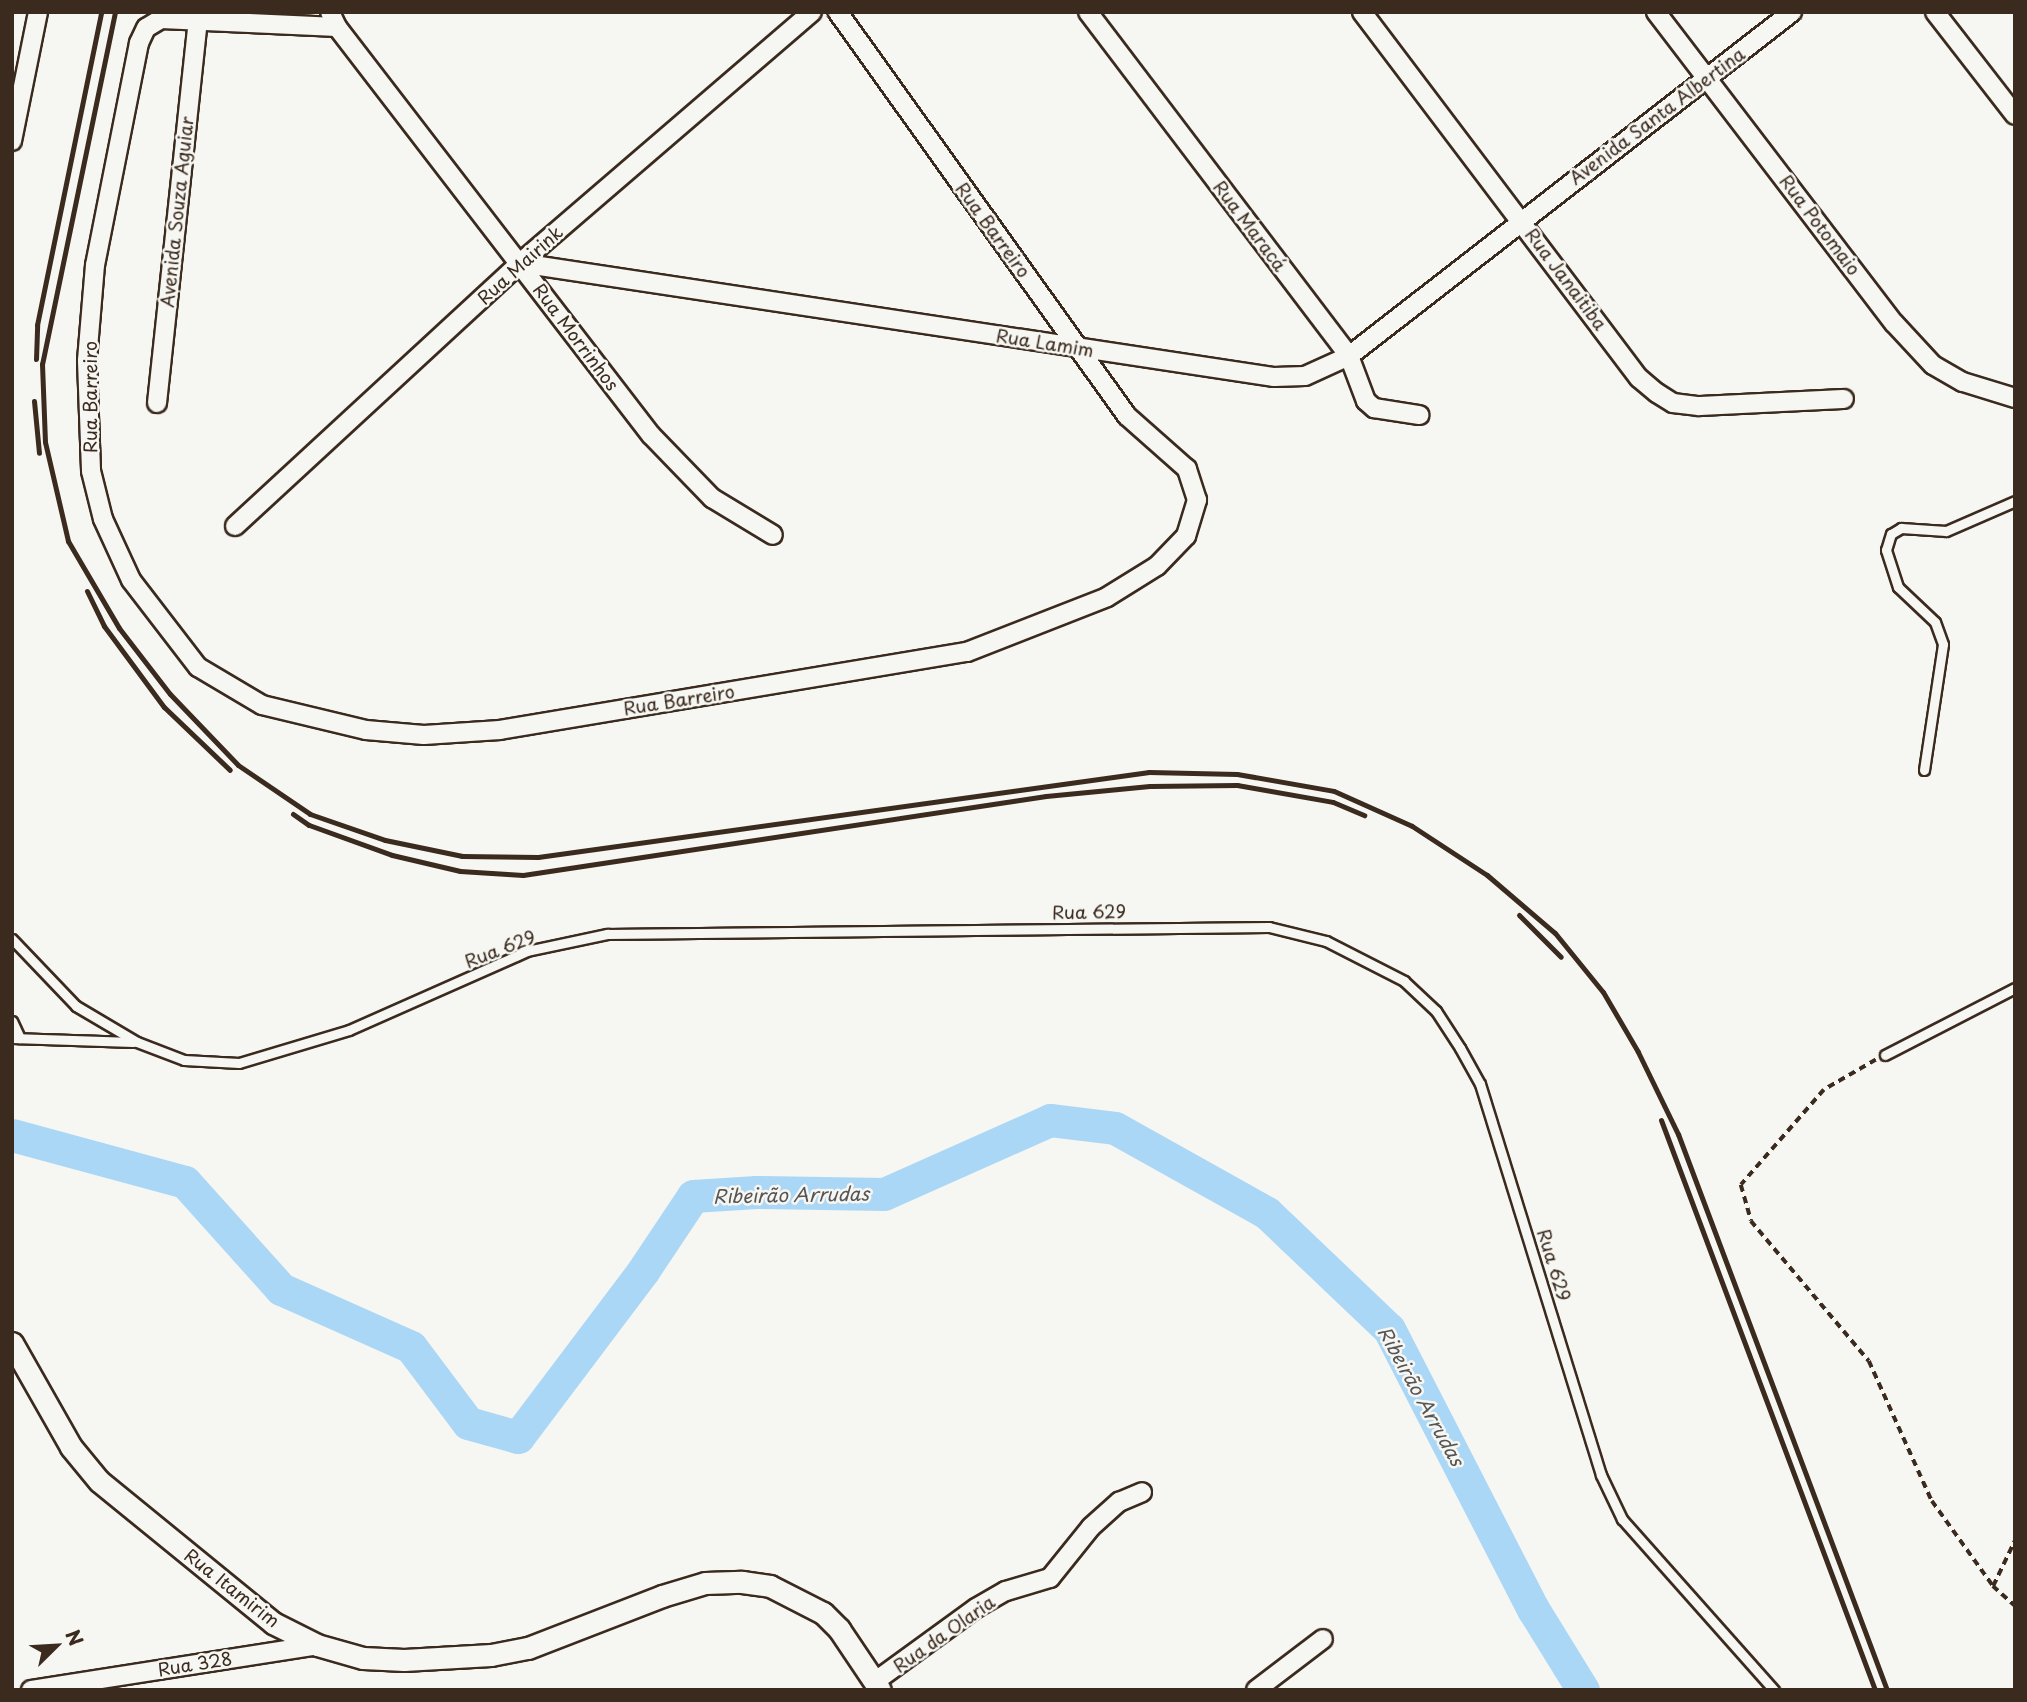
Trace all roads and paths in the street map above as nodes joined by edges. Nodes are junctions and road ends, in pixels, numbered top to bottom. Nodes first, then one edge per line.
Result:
1 (38, 12) edge
2 (812, 12) edge
3 (838, 12) edge
4 (1088, 12) edge
5 (1362, 12) edge
6 (1656, 12) edge
7 (1792, 12) edge
8 (1935, 12) edge
9 (334, 20) edge
10 (198, 21) junction
11 (1708, 78) junction
12 (2015, 115) edge
13 (12, 141) edge
14 (1522, 219) junction
15 (520, 263) junction
16 (1078, 347) junction
17 (1349, 356) junction
18 (2015, 398) edge
19 (1844, 399) dead end
20 (157, 403) dead end
21 (1419, 415) dead end
22 (2015, 501) edge
23 (235, 526) dead end
24 (773, 536) dead end
25 (1924, 770) dead end
26 (12, 939) edge
27 (2015, 988) edge
28 (12, 1021) edge
29 (16, 1038) edge
30 (137, 1042) junction
31 (1885, 1055) joint
32 (12, 1343) edge
33 (1142, 1492) dead end
34 (2015, 1540) edge
35 (1993, 1587) junction
36 (2015, 1606) edge
37 (1323, 1639) dead end
38 (317, 1645) junction
39 (879, 1685) edge
40 (31, 1690) edge
41 (1256, 1690) edge
42 (1773, 1690) edge

1 - 13 street
2 - 15 street, Rua Mairink
3 - 16 street, Rua Barreiro
4 - 17 street, Rua Maracá
5 - 14 street, Rua Janaitiba
6 - 11 street, Rua Potomaio
7 - 11 street, Avenida Santa Albertina
8 - 12 street
9 - 10 street
9 - 15 street, Rua Morrinhos
10 - 16 street, Rua Barreiro
10 - 20 street, Avenida Souza Aguiar
11 - 14 street, Avenida Santa Albertina
11 - 18 street, Rua Potomaio
14 - 17 street, Rua Lamim
14 - 19 street, Rua Janaitiba
15 - 16 street, Rua Lamim
15 - 23 street, Rua Mairink
15 - 24 street, Rua Morrinhos
16 - 17 street, Rua Lamim
17 - 21 street, Rua Maracá
22 - 25 lane
26 - 30 lane, Rua 629
27 - 31 lane
28 - 29 lane
29 - 30 lane
30 - 42 lane, Rua 629
31 - 35 path
32 - 38 street, Rua Itamirim
33 - 39 street, Rua da Olaria
34 - 35 path
35 - 36 path
37 - 41 street
38 - 39 street, Rua Itamirim
38 - 40 street, Rua 328

